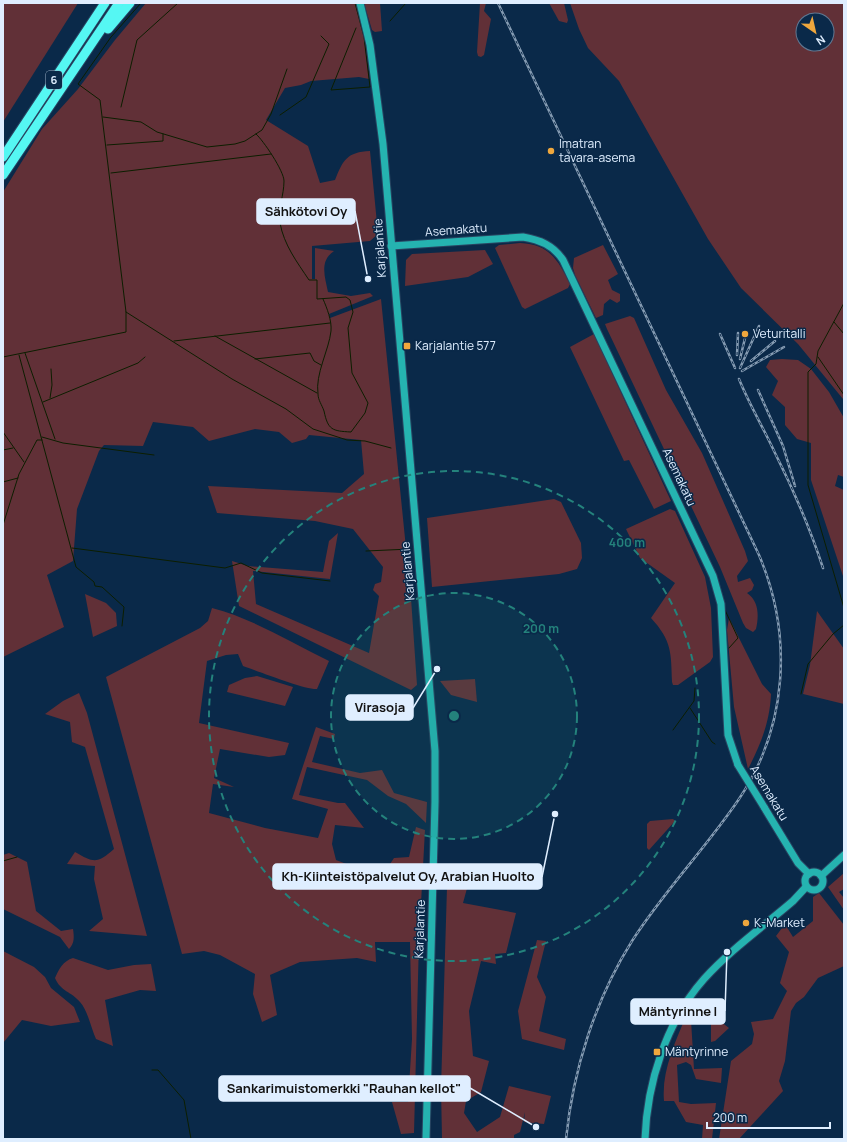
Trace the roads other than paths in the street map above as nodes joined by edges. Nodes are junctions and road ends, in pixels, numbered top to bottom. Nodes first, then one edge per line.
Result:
1 (119, 3) edge
2 (130, 3) edge
3 (360, 3) edge
4 (104, 4) edge
5 (68, 81) junction
6 (3, 157) edge
7 (3, 175) edge
8 (391, 246) junction
9 (844, 855) edge
10 (809, 874) junction
11 (821, 876) junction
12 (806, 887) junction
13 (426, 1139) edge
14 (645, 1139) edge

1 - 5 highway, 6
2 - 5 highway
3 - 8 street, Karjalantie
4 - 6 highway, 6
5 - 7 highway, 6
8 - 10 street, Asemakatu, bridge
8 - 13 street, Karjalantie
9 - 11 street
10 - 11 street
10 - 12 street
11 - 12 street
12 - 14 street

